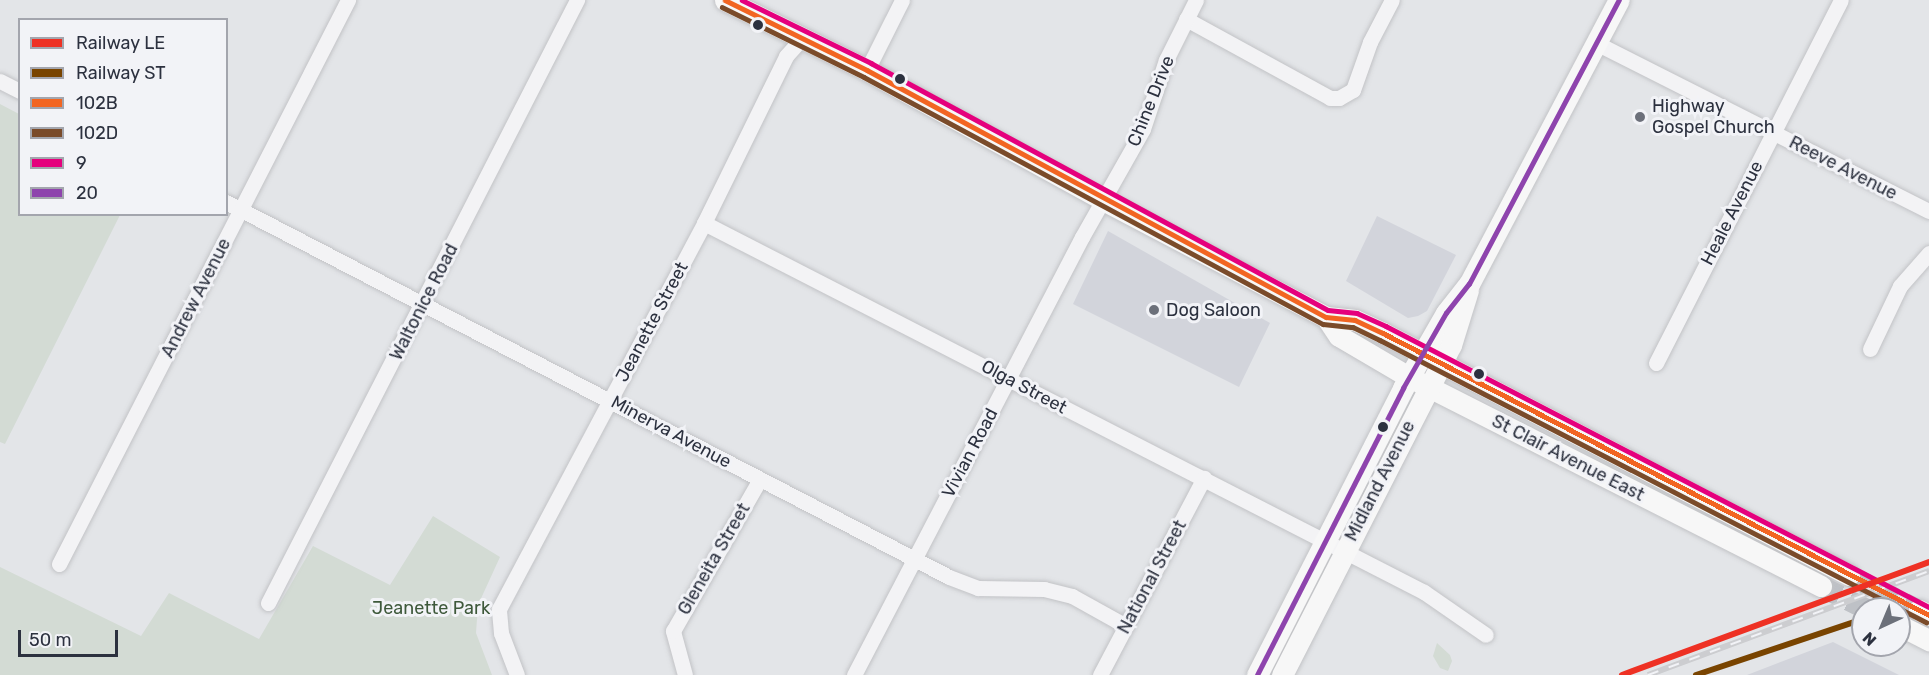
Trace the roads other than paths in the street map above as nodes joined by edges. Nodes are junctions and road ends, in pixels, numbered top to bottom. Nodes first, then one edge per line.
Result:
1 (348, 0) edge
2 (577, 0) edge
3 (725, 0) edge
4 (902, 0) edge
5 (1196, 0) edge
6 (1392, 0) edge
7 (1619, 0) edge
8 (1841, 0) edge
9 (1186, 19) junction
10 (802, 39) junction
11 (1596, 43) junction
12 (867, 70) junction
13 (0, 81) edge
14 (18, 90) edge
15 (1773, 133) junction
16 (1103, 200) junction
17 (228, 203) edge
18 (241, 210) junction
19 (1929, 211) edge
20 (704, 223) junction
21 (1929, 253) edge
22 (423, 304) junction
23 (1326, 316) junction
24 (1870, 350) dead end
25 (1431, 359) junction
26 (1656, 363) dead end
27 (1009, 378) junction
28 (1418, 382) junction
29 (611, 401) junction
30 (1204, 478) junction
31 (760, 479) junction
32 (1325, 542) junction
33 (1344, 551) junction
34 (915, 559) junction
35 (59, 564) dead end
36 (1849, 575) tunnel mouth
37 (1821, 586) tunnel mouth
38 (268, 603) dead end
39 (1126, 626) junction
40 (1911, 631) tunnel mouth
41 (1486, 635) dead end
42 (1929, 640) edge
43 (516, 675) edge
44 (685, 675) edge
45 (854, 675) edge
46 (1100, 675) edge
47 (1257, 675) edge
48 (1282, 675) edge

1 - 18 street, Andrew Avenue
2 - 22 street, Waltonice Road
3 - 10 main road, St Clair Avenue East
4 - 12 street
5 - 9 street, Chine Drive
6 - 9 street
7 - 11 main road, Midland Avenue
8 - 15 street, Heale Avenue
9 - 16 street, Chine Drive
10 - 12 main road, St Clair Avenue East
10 - 20 street, Jeanette Street
11 - 15 street, Reeve Avenue
11 - 25 main road, Midland Avenue
12 - 16 main road, St Clair Avenue East
13 - 14 street
15 - 19 street, Reeve Avenue
15 - 26 street, Heale Avenue
16 - 23 main road, St Clair Avenue East
16 - 27 street, Vivian Road
17 - 18 street, Minerva Avenue
18 - 22 street, Minerva Avenue
18 - 35 street, Andrew Avenue
20 - 27 street, Olga Street
20 - 29 street, Jeanette Street
21 - 24 street
22 - 29 street, Minerva Avenue
22 - 38 street, Waltonice Road
23 - 25 main road, St Clair Avenue East
23 - 28 main road, St Clair Avenue East
25 - 28 main road, Midland Avenue
25 - 36 main road, St Clair Avenue East
27 - 30 street, Olga Street
27 - 34 street, Vivian Road
28 - 32 main road, Midland Avenue
28 - 33 main road, Midland Avenue
28 - 37 main road, St Clair Avenue East
29 - 31 street, Minerva Avenue
29 - 43 street, Jeanette Street
30 - 32 street, Olga Street
30 - 39 street, National Street
31 - 34 street, Minerva Avenue
31 - 44 street, Gleneita Street
32 - 33 street, Olga Street
32 - 47 main road, Midland Avenue
33 - 41 street, Olga Street
33 - 48 main road, Midland Avenue
34 - 39 street, Minerva Avenue
34 - 45 street, Vivian Road
39 - 46 street, National Street
40 - 42 main road

